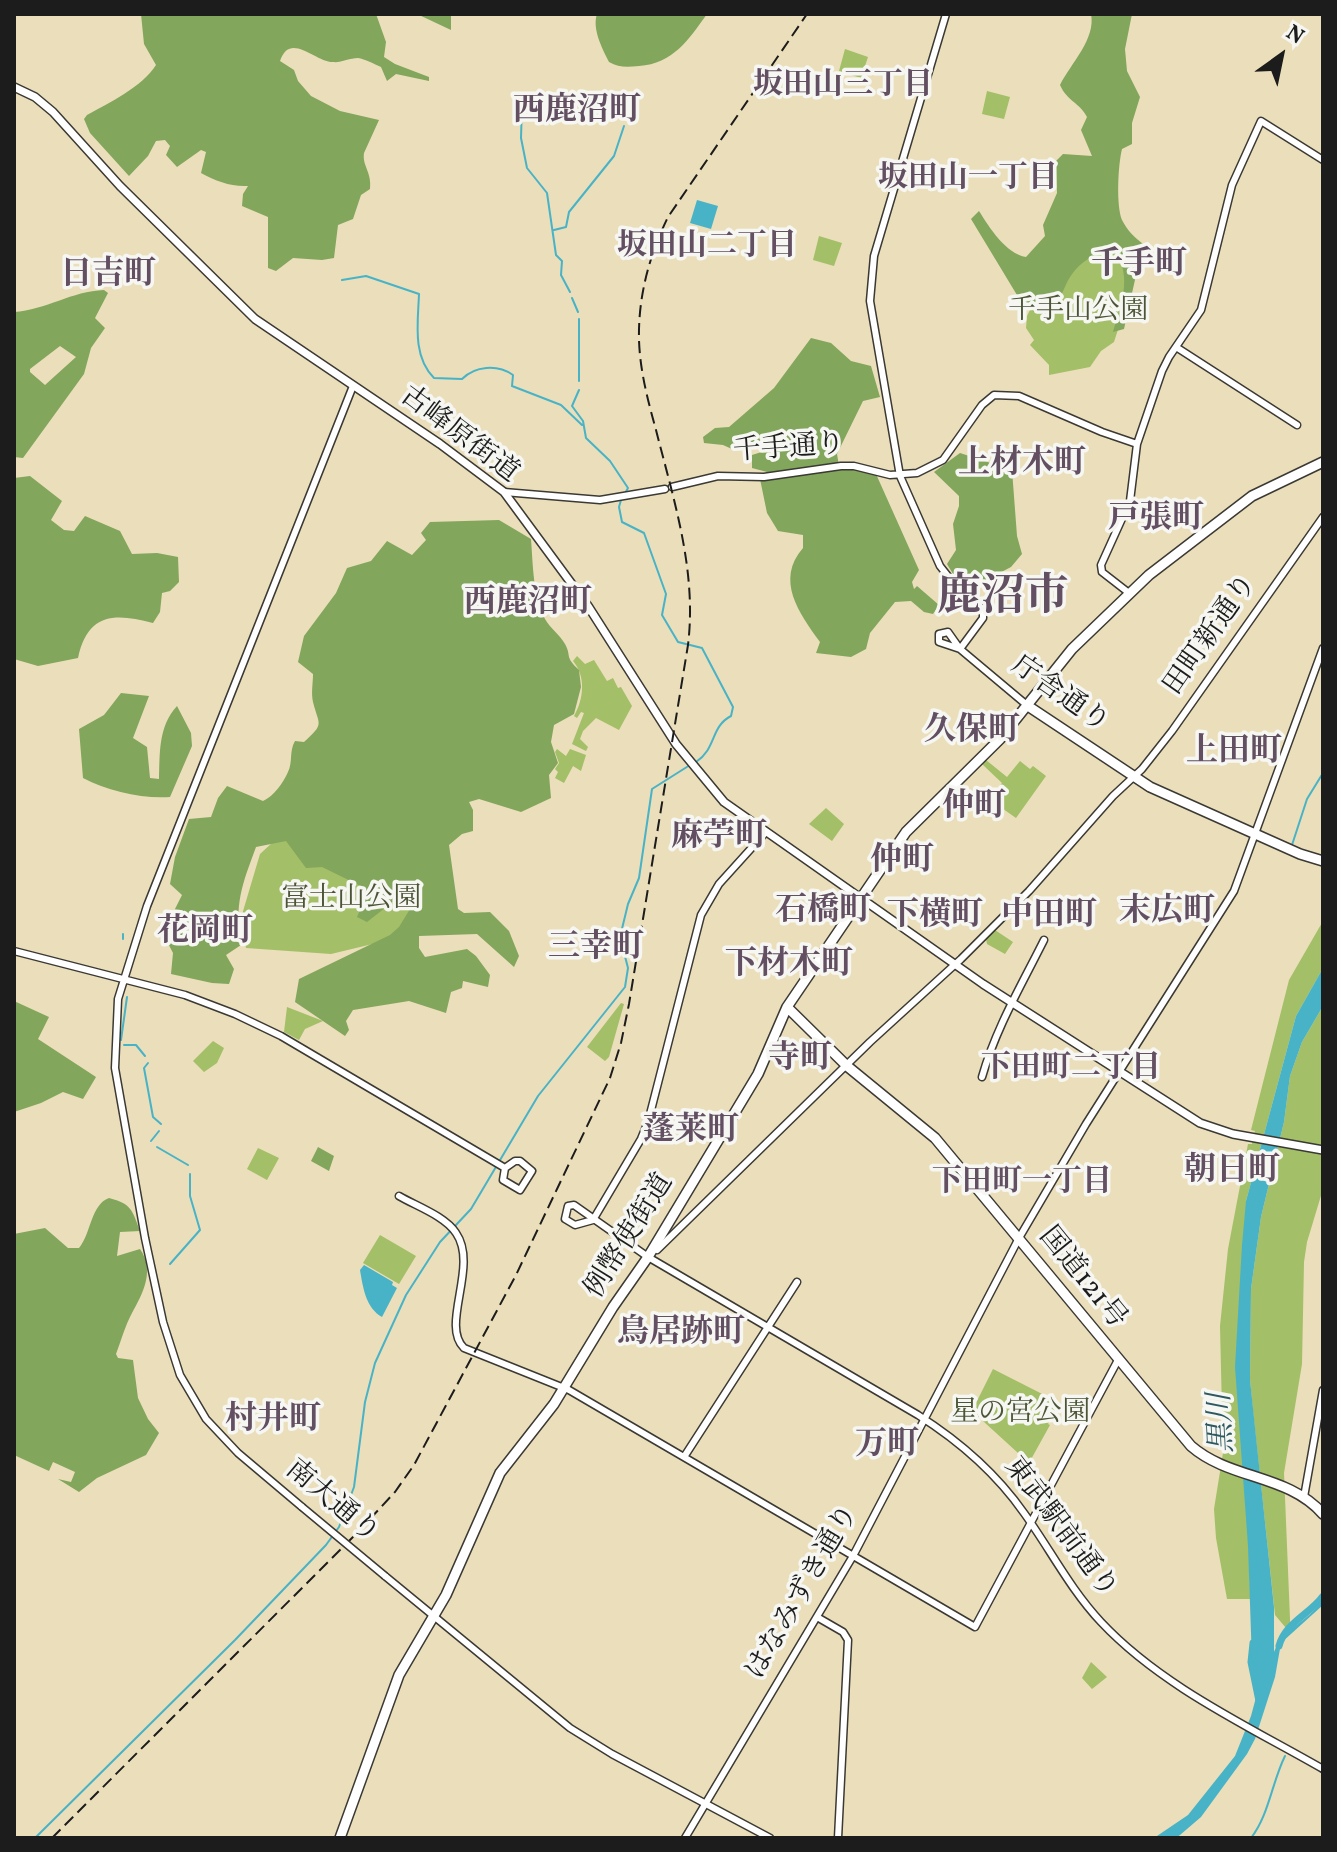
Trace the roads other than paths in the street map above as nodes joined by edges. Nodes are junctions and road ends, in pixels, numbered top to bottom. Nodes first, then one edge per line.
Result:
1 (946, 14) edge
2 (14, 87) edge
3 (1323, 160) edge
4 (1176, 347) junction
5 (353, 386) junction
6 (1297, 425) dead end
7 (1137, 444) junction
8 (1323, 462) edge
9 (900, 476) junction
10 (504, 492) junction
11 (1323, 517) edge
12 (1129, 593) junction
13 (1323, 648) edge
14 (1320, 664) edge
15 (1028, 706) junction
16 (1133, 776) junction
17 (766, 832) junction
18 (1256, 834) junction
19 (1323, 861) edge
20 (861, 898) junction
21 (1044, 940) dead end
22 (14, 951) edge
23 (956, 964) junction
24 (123, 980) junction
25 (1012, 1003) junction
26 (787, 1007) junction
27 (847, 1066) junction
28 (1120, 1072) junction
29 (982, 1077) dead end
30 (1323, 1150) edge
31 (516, 1160) junction
32 (503, 1167) junction
33 (506, 1183) junction
34 (399, 1196) dead end
35 (589, 1220) junction
36 (1019, 1238) junction
37 (648, 1257) junction
38 (797, 1282) dead end
39 (766, 1326) junction
40 (1118, 1360) junction
41 (564, 1388) junction
42 (1323, 1390) edge
43 (925, 1419) junction
44 (684, 1457) junction
45 (1304, 1497) junction
46 (1323, 1514) edge
47 (1031, 1523) junction
48 (853, 1556) junction
49 (433, 1616) junction
50 (817, 1617) junction
51 (1323, 1769) edge
52 (705, 1804) junction
53 (340, 1838) edge
54 (685, 1838) edge
55 (770, 1838) edge
56 (838, 1838) edge

1 - 9 street
2 - 5 main road, 古峰原街道
3 - 4 street
4 - 6 street
4 - 7 street
5 - 10 main road, 古峰原街道
5 - 24 street, 南大通り
7 - 9 street
7 - 12 street
8 - 12 highway, 例幣使街道
9 - 10 street, 千手通り
9 - 15 street, 庁舎通り
10 - 17 main road, 古峰原街道
11 - 16 street, 田町新通り
12 - 15 highway, 例幣使街道
13 - 14 street, はなみずき通り
14 - 18 street, はなみずき通り
15 - 16 highway, 庁舎通り
15 - 20 highway, 例幣使街道
16 - 18 highway, 庁舎通り
16 - 23 street, 田町新通り
17 - 20 main road, 古峰原街道
17 - 35 street
18 - 19 highway, 庁舎通り
18 - 28 street, はなみずき通り
20 - 23 main road, 古峰原街道
20 - 26 highway, 例幣使街道
21 - 25 street
22 - 24 street
23 - 25 main road, 古峰原街道
23 - 27 street, 田町新通り
24 - 32 street
24 - 49 street, 南大通り, bridge
25 - 28 main road, 古峰原街道
25 - 29 street
26 - 27 highway, 国道121号
26 - 37 highway, 例幣使街道
27 - 36 highway, 国道121号
27 - 37 street, 田町新通り
28 - 30 main road, 古峰原街道
28 - 36 street, はなみずき通り
31 - 32 street
31 - 33 street
31 - 33 street
32 - 33 street
34 - 41 street
35 - 35 street
35 - 37 street, 東武駅前通り
36 - 40 highway, 国道121号
36 - 43 street, はなみずき通り
37 - 39 street, 東武駅前通り
37 - 41 highway, 例幣使街道
38 - 39 street
39 - 43 street, 東武駅前通り
39 - 44 street
40 - 45 highway, 国道121号
40 - 47 street
41 - 44 street
41 - 49 highway, 例幣使街道
42 - 45 street
43 - 47 street, 東武駅前通り
43 - 48 street, はなみずき通り
44 - 48 street
45 - 46 highway, 国道121号
47 - 48 street
47 - 51 street, 東武駅前通り
48 - 50 street, はなみずき通り
49 - 52 street, 南大通り
49 - 53 highway, 例幣使街道
50 - 52 street, はなみずき通り
50 - 56 street
52 - 54 street, はなみずき通り
52 - 55 street, 南大通り

